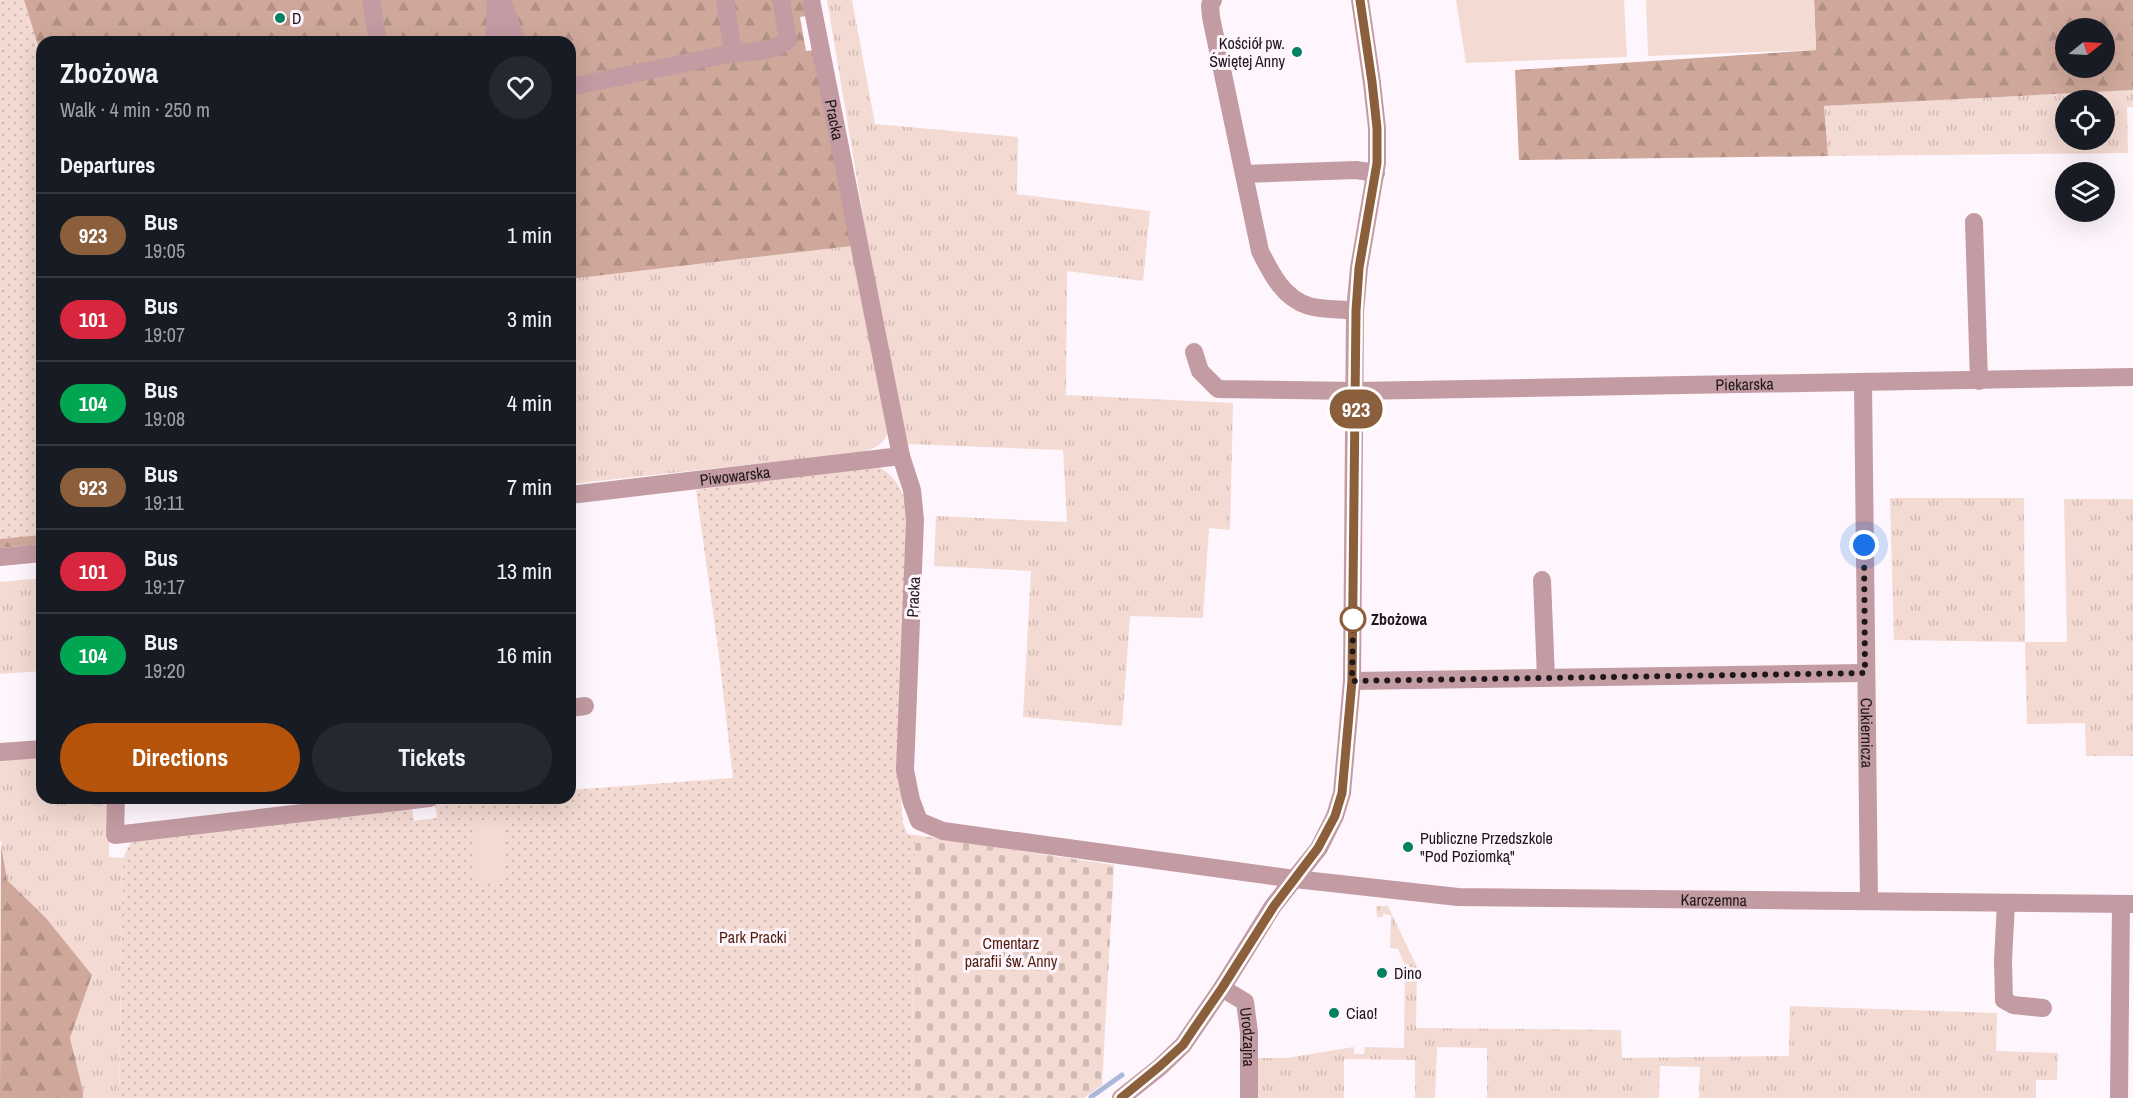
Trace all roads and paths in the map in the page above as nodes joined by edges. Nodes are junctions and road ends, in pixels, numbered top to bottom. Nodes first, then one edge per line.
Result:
1 (371, 0) edge
2 (496, 0) edge
3 (502, 0) edge
4 (725, 0) edge
5 (781, 0) edge
6 (811, 0) edge
7 (1213, 0) edge
8 (1360, 0) edge
9 (377, 36) edge
10 (494, 36) edge
11 (515, 36) edge
12 (818, 36) junction
13 (788, 40) junction
14 (733, 53) junction
15 (576, 86) edge
16 (1376, 173) junction
17 (1244, 174) junction
18 (1974, 222) dead end
19 (1356, 311) junction
20 (1194, 352) dead end
21 (2133, 377) edge
22 (1979, 381) junction
23 (1863, 383) junction
24 (1356, 391) junction
25 (902, 456) junction
26 (576, 494) edge
27 (36, 554) edge
28 (0, 557) edge
29 (1542, 580) dead end
30 (1865, 673) junction
31 (1546, 678) junction
32 (1352, 681) junction
33 (36, 749) edge
34 (0, 752) edge
35 (116, 804) edge
36 (379, 804) edge
37 (1295, 879) junction
38 (1869, 901) junction
39 (2006, 903) junction
40 (2127, 904) edge
41 (1222, 988) junction
42 (2043, 1008) dead end
43 (1121, 1098) edge
44 (1249, 1098) edge
45 (2119, 1098) edge

1 - 9 street
2 - 10 street
3 - 11 street
4 - 14 street
5 - 13 street
6 - 12 street, Pracka
7 - 17 street
8 - 16 street
12 - 13 street
12 - 25 street, Pracka
13 - 14 street
14 - 15 street
16 - 17 street
16 - 19 street
17 - 19 street
18 - 22 street
19 - 24 street
20 - 24 street, Piekarska
21 - 22 street, Piekarska
22 - 23 street, Piekarska
23 - 24 street, Piekarska
23 - 30 street, Cukiernicza
24 - 32 street
25 - 26 street, Piwowarska
25 - 37 street, Pracka
27 - 28 street
29 - 31 street
30 - 31 street
30 - 38 street, Cukiernicza
31 - 32 street
32 - 37 street
33 - 34 street
35 - 36 street
37 - 38 street, Karczemna
37 - 41 street
38 - 39 street, Karczemna
39 - 40 street, Karczemna
39 - 42 street
40 - 45 street
41 - 43 street
41 - 44 street, Urodzajna

